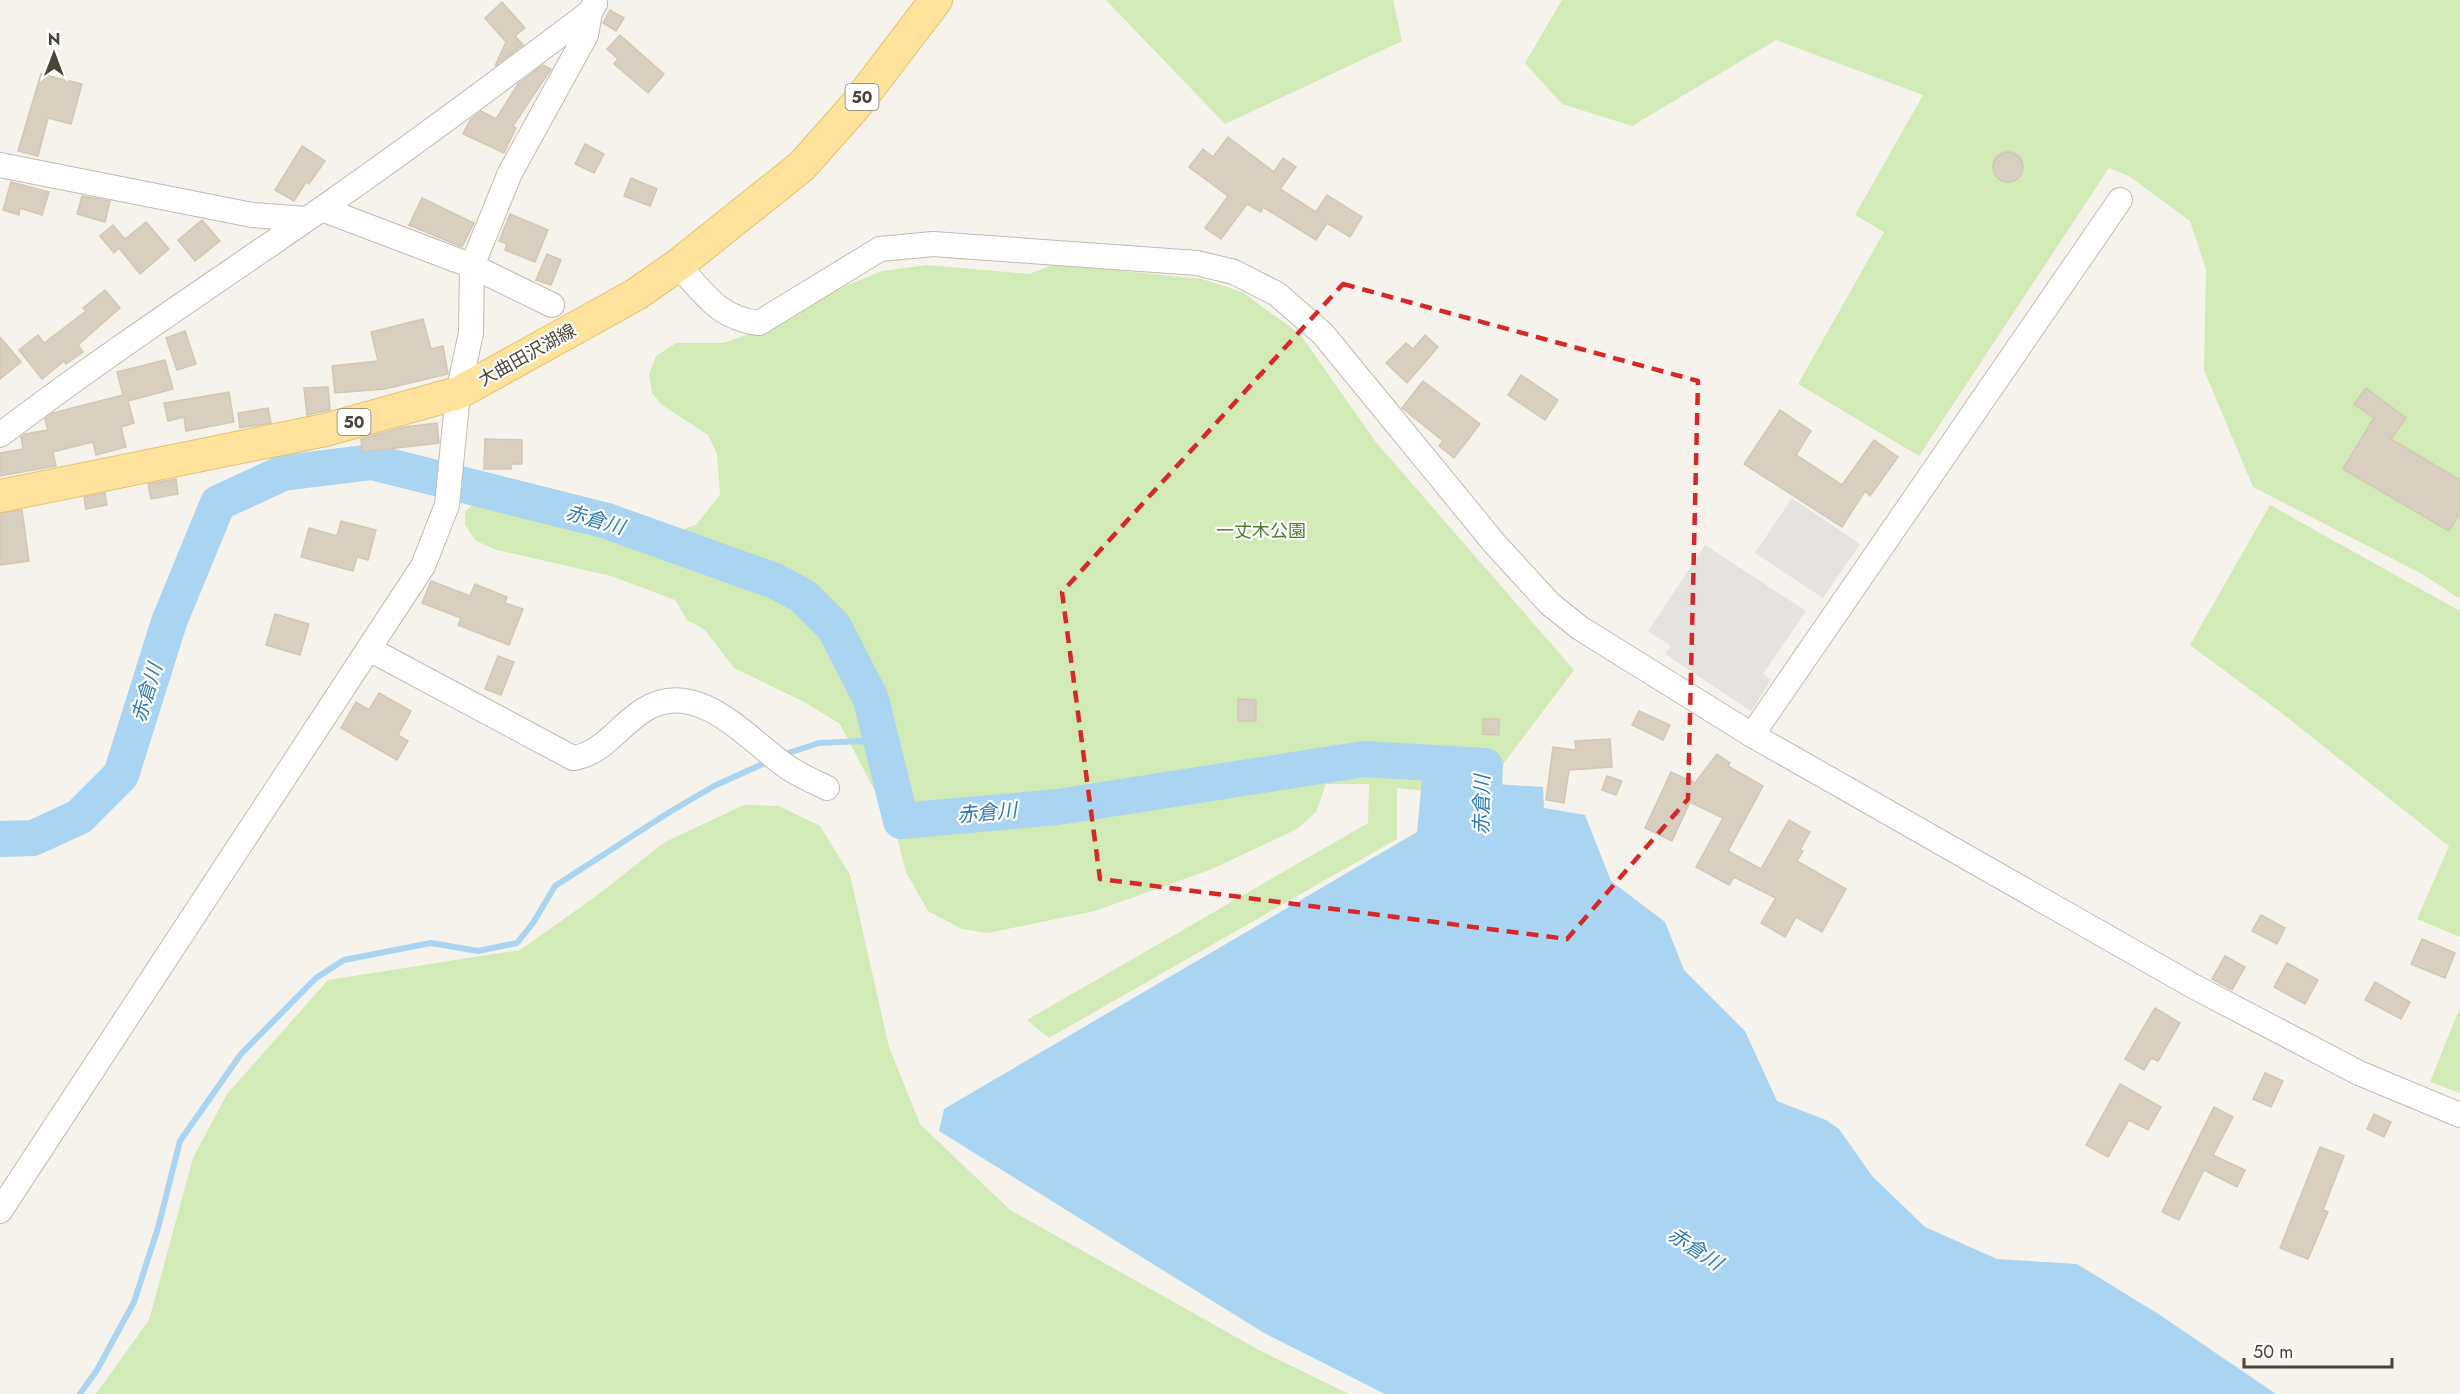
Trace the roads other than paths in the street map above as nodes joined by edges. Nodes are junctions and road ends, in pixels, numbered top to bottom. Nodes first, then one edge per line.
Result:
1 (936, 0) edge
2 (594, 6) edge
3 (0, 165) edge
4 (2120, 200) dead end
5 (314, 214) junction
6 (678, 265) junction
7 (472, 266) junction
8 (552, 305) dead end
9 (458, 393) junction
10 (0, 435) edge
11 (0, 496) edge
12 (369, 650) junction
13 (1752, 735) junction
14 (827, 788) dead end
15 (2460, 1115) edge
16 (0, 1211) edge

1 - 6 main road, 大曲田沢湖線 / 50
2 - 5 street
2 - 7 street
3 - 5 street
4 - 13 street
5 - 7 street
5 - 10 street
6 - 9 main road, 大曲田沢湖線 / 50
6 - 13 street
7 - 8 street
7 - 9 street
9 - 11 main road, 大曲田沢湖線 / 50
9 - 12 street
12 - 14 street
12 - 16 street
13 - 15 street

